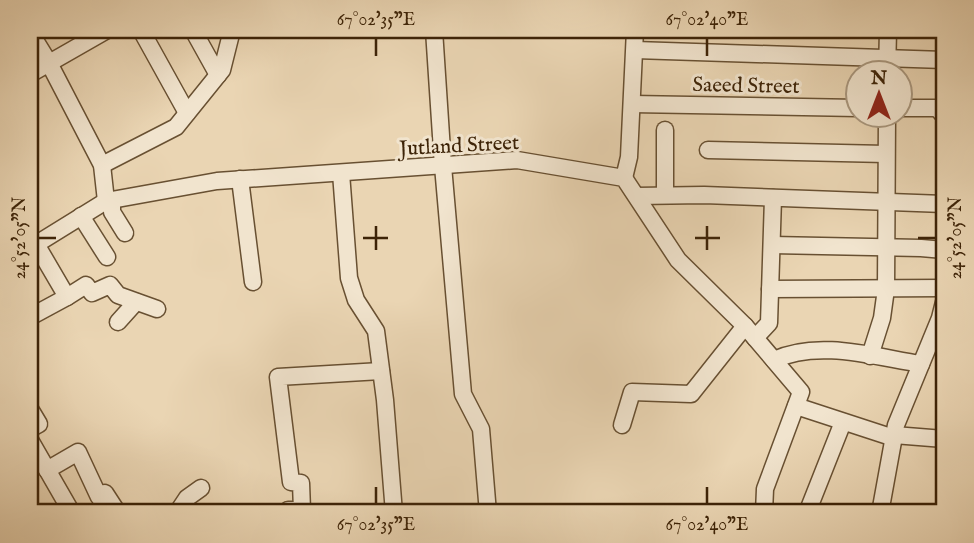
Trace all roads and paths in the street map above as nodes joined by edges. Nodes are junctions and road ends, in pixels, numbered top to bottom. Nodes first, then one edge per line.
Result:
1 (107, 30) edge
2 (142, 30) edge
3 (193, 30) edge
4 (232, 30) edge
5 (434, 30) edge
6 (635, 30) edge
7 (888, 30) edge
8 (31, 31) edge
9 (635, 50) junction
10 (888, 60) edge
11 (944, 60) edge
12 (49, 63) junction
13 (844, 63) edge
14 (914, 63) edge
15 (30, 74) edge
16 (218, 75) junction
17 (632, 104) junction
18 (844, 108) edge
19 (914, 108) edge
20 (187, 113) junction
21 (944, 116) edge
22 (665, 130) dead end
23 (887, 130) edge
24 (708, 150) dead end
25 (886, 154) junction
26 (102, 165) junction
27 (443, 166) junction
28 (341, 173) junction
29 (624, 178) junction
30 (240, 179) junction
31 (666, 195) junction
32 (637, 196) junction
33 (773, 198) junction
34 (109, 200) junction
35 (885, 202) junction
36 (944, 204) edge
37 (81, 216) junction
38 (125, 233) dead end
39 (772, 245) junction
40 (33, 246) edge
41 (885, 248) junction
42 (944, 250) edge
43 (107, 257) dead end
44 (253, 282) dead end
45 (944, 288) edge
46 (770, 289) junction
47 (886, 289) junction
48 (67, 297) junction
49 (135, 302) junction
50 (944, 302) edge
51 (156, 309) dead end
52 (30, 317) edge
53 (118, 322) dead end
54 (750, 332) junction
55 (870, 356) junction
56 (774, 360) junction
57 (921, 364) junction
58 (381, 371) junction
59 (796, 407) junction
60 (30, 409) edge
61 (843, 422) junction
62 (622, 425) dead end
63 (30, 429) edge
64 (894, 437) junction
65 (944, 439) edge
66 (30, 440) edge
67 (47, 470) junction
68 (201, 488) dead end
69 (72, 513) edge
70 (118, 513) edge
71 (177, 513) edge
72 (288, 513) edge
73 (394, 513) edge
74 (488, 513) edge
75 (764, 513) edge
76 (807, 513) edge
77 (880, 513) edge

1 - 12 street
2 - 20 street
3 - 16 street
4 - 16 street
5 - 27 street
6 - 9 street
7 - 10 street
8 - 12 street
9 - 13 street
9 - 17 street
11 - 14 street
12 - 15 street
12 - 26 street
16 - 20 street
17 - 18 street, Saeed Street
17 - 29 street
19 - 21 street
20 - 26 street
22 - 31 street
23 - 25 street
24 - 25 street
25 - 35 street
26 - 34 street
27 - 28 street, Jutland Street
27 - 29 street, Jutland Street
27 - 74 street
28 - 30 street, Jutland Street
28 - 58 street
29 - 32 street
30 - 34 street, Jutland Street
30 - 44 street
31 - 32 street
31 - 33 street
32 - 54 street
33 - 35 street
33 - 39 street
34 - 37 street, Jutland Street
34 - 38 street
35 - 36 street
35 - 41 street
37 - 40 street, Jutland Street
37 - 43 street
39 - 41 street
39 - 46 street
40 - 48 street
41 - 42 street
41 - 47 street
45 - 47 street
46 - 47 street
46 - 54 street
47 - 55 street
48 - 49 street
48 - 52 street
49 - 51 street
49 - 53 street
50 - 57 street
54 - 56 street
54 - 62 street
55 - 56 street
55 - 57 street
56 - 59 street
57 - 64 street
58 - 72 street
58 - 73 street
59 - 61 street
59 - 75 street
60 - 63 street
61 - 64 street
61 - 76 street
64 - 65 street
64 - 77 street
66 - 67 street
67 - 69 street
67 - 70 street
68 - 71 street

